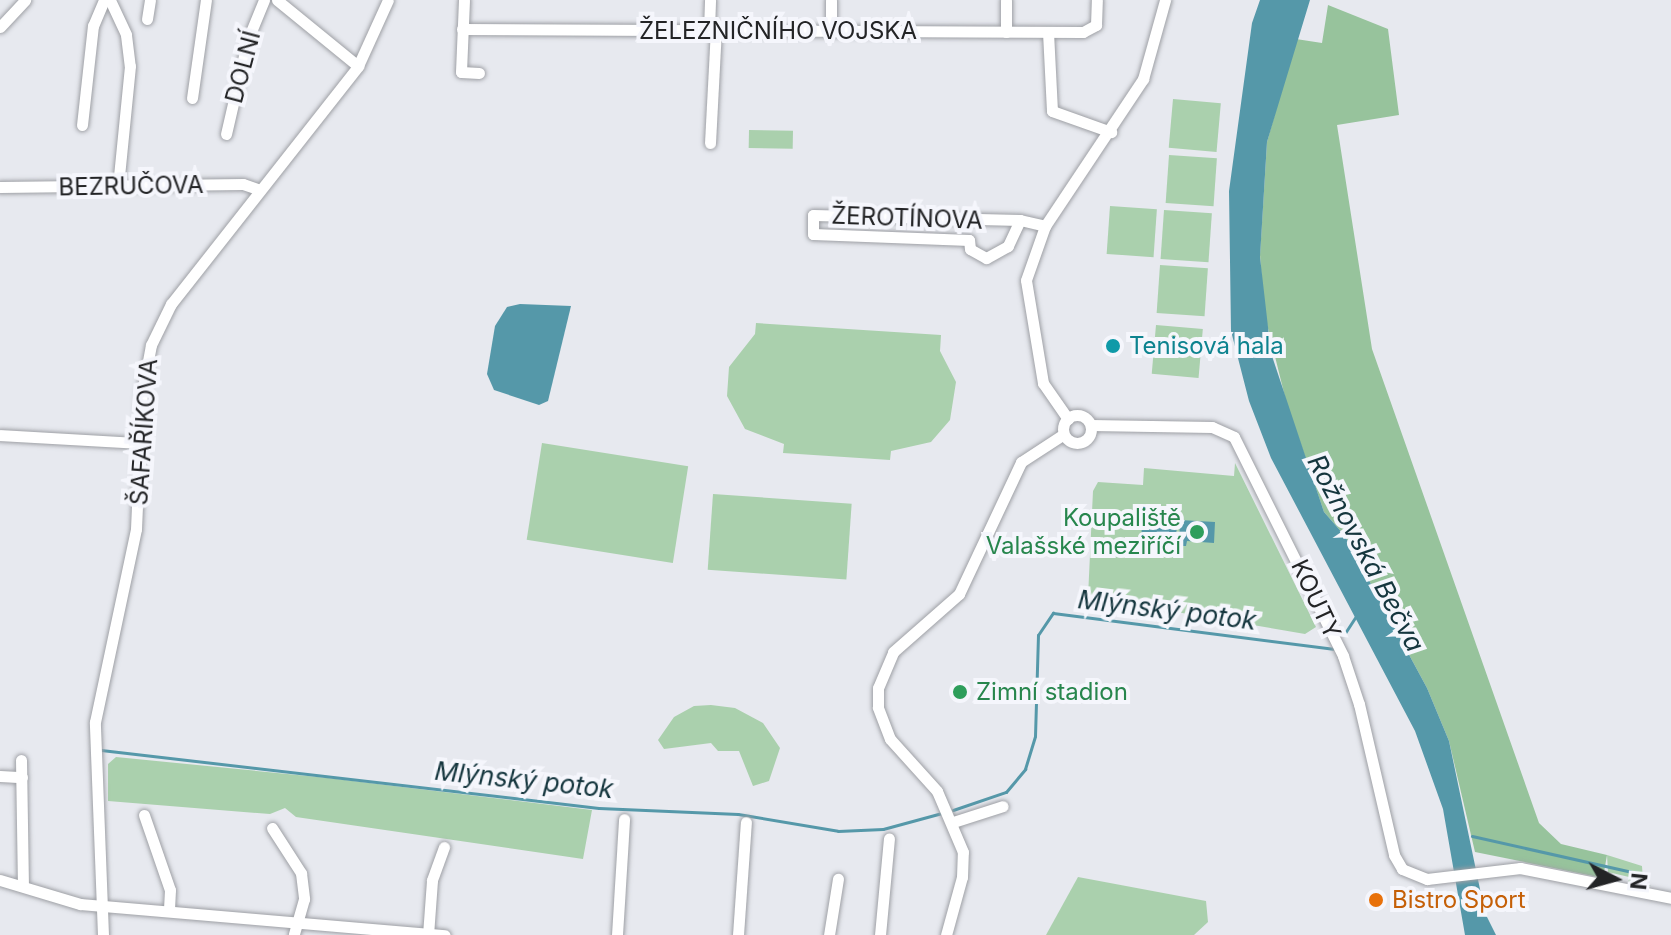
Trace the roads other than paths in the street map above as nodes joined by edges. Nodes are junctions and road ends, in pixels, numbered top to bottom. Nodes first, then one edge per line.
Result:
1 (25, 0) edge
2 (107, 0) edge
3 (150, 0) edge
4 (206, 0) edge
5 (264, 0) edge
6 (277, 0) edge
7 (388, 0) edge
8 (464, 0) edge
9 (710, 0) edge
10 (831, 0) edge
11 (1006, 0) edge
12 (1097, 0) edge
13 (1165, 0) edge
14 (147, 19) dead end
15 (0, 27) edge
16 (462, 29) junction
17 (712, 30) junction
18 (831, 31) junction
19 (1006, 32) junction
20 (1048, 32) junction
21 (358, 66) junction
22 (479, 73) dead end
23 (192, 98) dead end
24 (82, 125) dead end
25 (1111, 132) junction
26 (226, 134) dead end
27 (710, 143) dead end
28 (118, 186) junction
29 (0, 187) edge
30 (260, 190) junction
31 (975, 220) junction
32 (1020, 220) junction
33 (1045, 226) junction
34 (969, 240) junction
35 (1068, 419) junction
36 (1091, 425) junction
37 (1064, 434) junction
38 (0, 435) edge
39 (140, 443) junction
40 (21, 760) dead end
41 (0, 776) edge
42 (22, 777) junction
43 (1003, 806) dead end
44 (144, 815) dead end
45 (624, 819) dead end
46 (746, 822) dead end
47 (953, 822) junction
48 (272, 828) dead end
49 (889, 838) dead end
50 (444, 847) dead end
51 (838, 879) dead end
52 (0, 880) edge
53 (23, 885) junction
54 (1671, 898) edge
55 (103, 906) junction
56 (169, 911) junction
57 (300, 923) junction
58 (428, 934) edge
59 (103, 935) edge
60 (294, 935) edge
61 (445, 935) edge
62 (617, 935) edge
63 (738, 935) edge
64 (829, 935) edge
65 (880, 935) edge
66 (946, 935) edge

1 - 15 street
2 - 24 street
2 - 28 street
3 - 14 street
4 - 23 street
5 - 26 street, DOLNÍ
6 - 21 street
7 - 21 street, ŠAFAŘÍKOVA
8 - 16 street
9 - 17 street
10 - 18 street
11 - 19 street
12 - 20 street, ŽELEZNIČNÍHO VOJSKA
13 - 25 street
16 - 17 street, ŽELEZNIČNÍHO VOJSKA
16 - 22 street
17 - 18 street, ŽELEZNIČNÍHO VOJSKA
17 - 27 street
18 - 19 street, ŽELEZNIČNÍHO VOJSKA
19 - 20 street, ŽELEZNIČNÍHO VOJSKA
20 - 25 street
21 - 30 street, ŠAFAŘÍKOVA
25 - 33 street
28 - 29 street, BEZRUČOVA
28 - 30 street, BEZRUČOVA
30 - 39 street, ŠAFAŘÍKOVA
31 - 32 street, ŽEROTÍNOVA
31 - 34 street
31 - 34 street, ŽEROTÍNOVA
32 - 33 street, ŽEROTÍNOVA
32 - 34 street, ŽEROTÍNOVA
33 - 35 street
35 - 36 street, KOUTY
35 - 37 street
36 - 37 street, KOUTY
36 - 54 street, KOUTY
37 - 47 street, KOUTY
38 - 39 street
39 - 55 street, ŠAFAŘÍKOVA
40 - 42 street
41 - 42 street
42 - 53 street
43 - 47 street
44 - 56 street
45 - 62 street
46 - 63 street
47 - 66 street, KOUTY
48 - 57 street
49 - 65 street
50 - 58 street
51 - 64 street
52 - 53 street
53 - 55 street
55 - 56 street
55 - 59 street, ŠAFAŘÍKOVA
56 - 57 street
57 - 58 street
57 - 60 street
58 - 61 street

